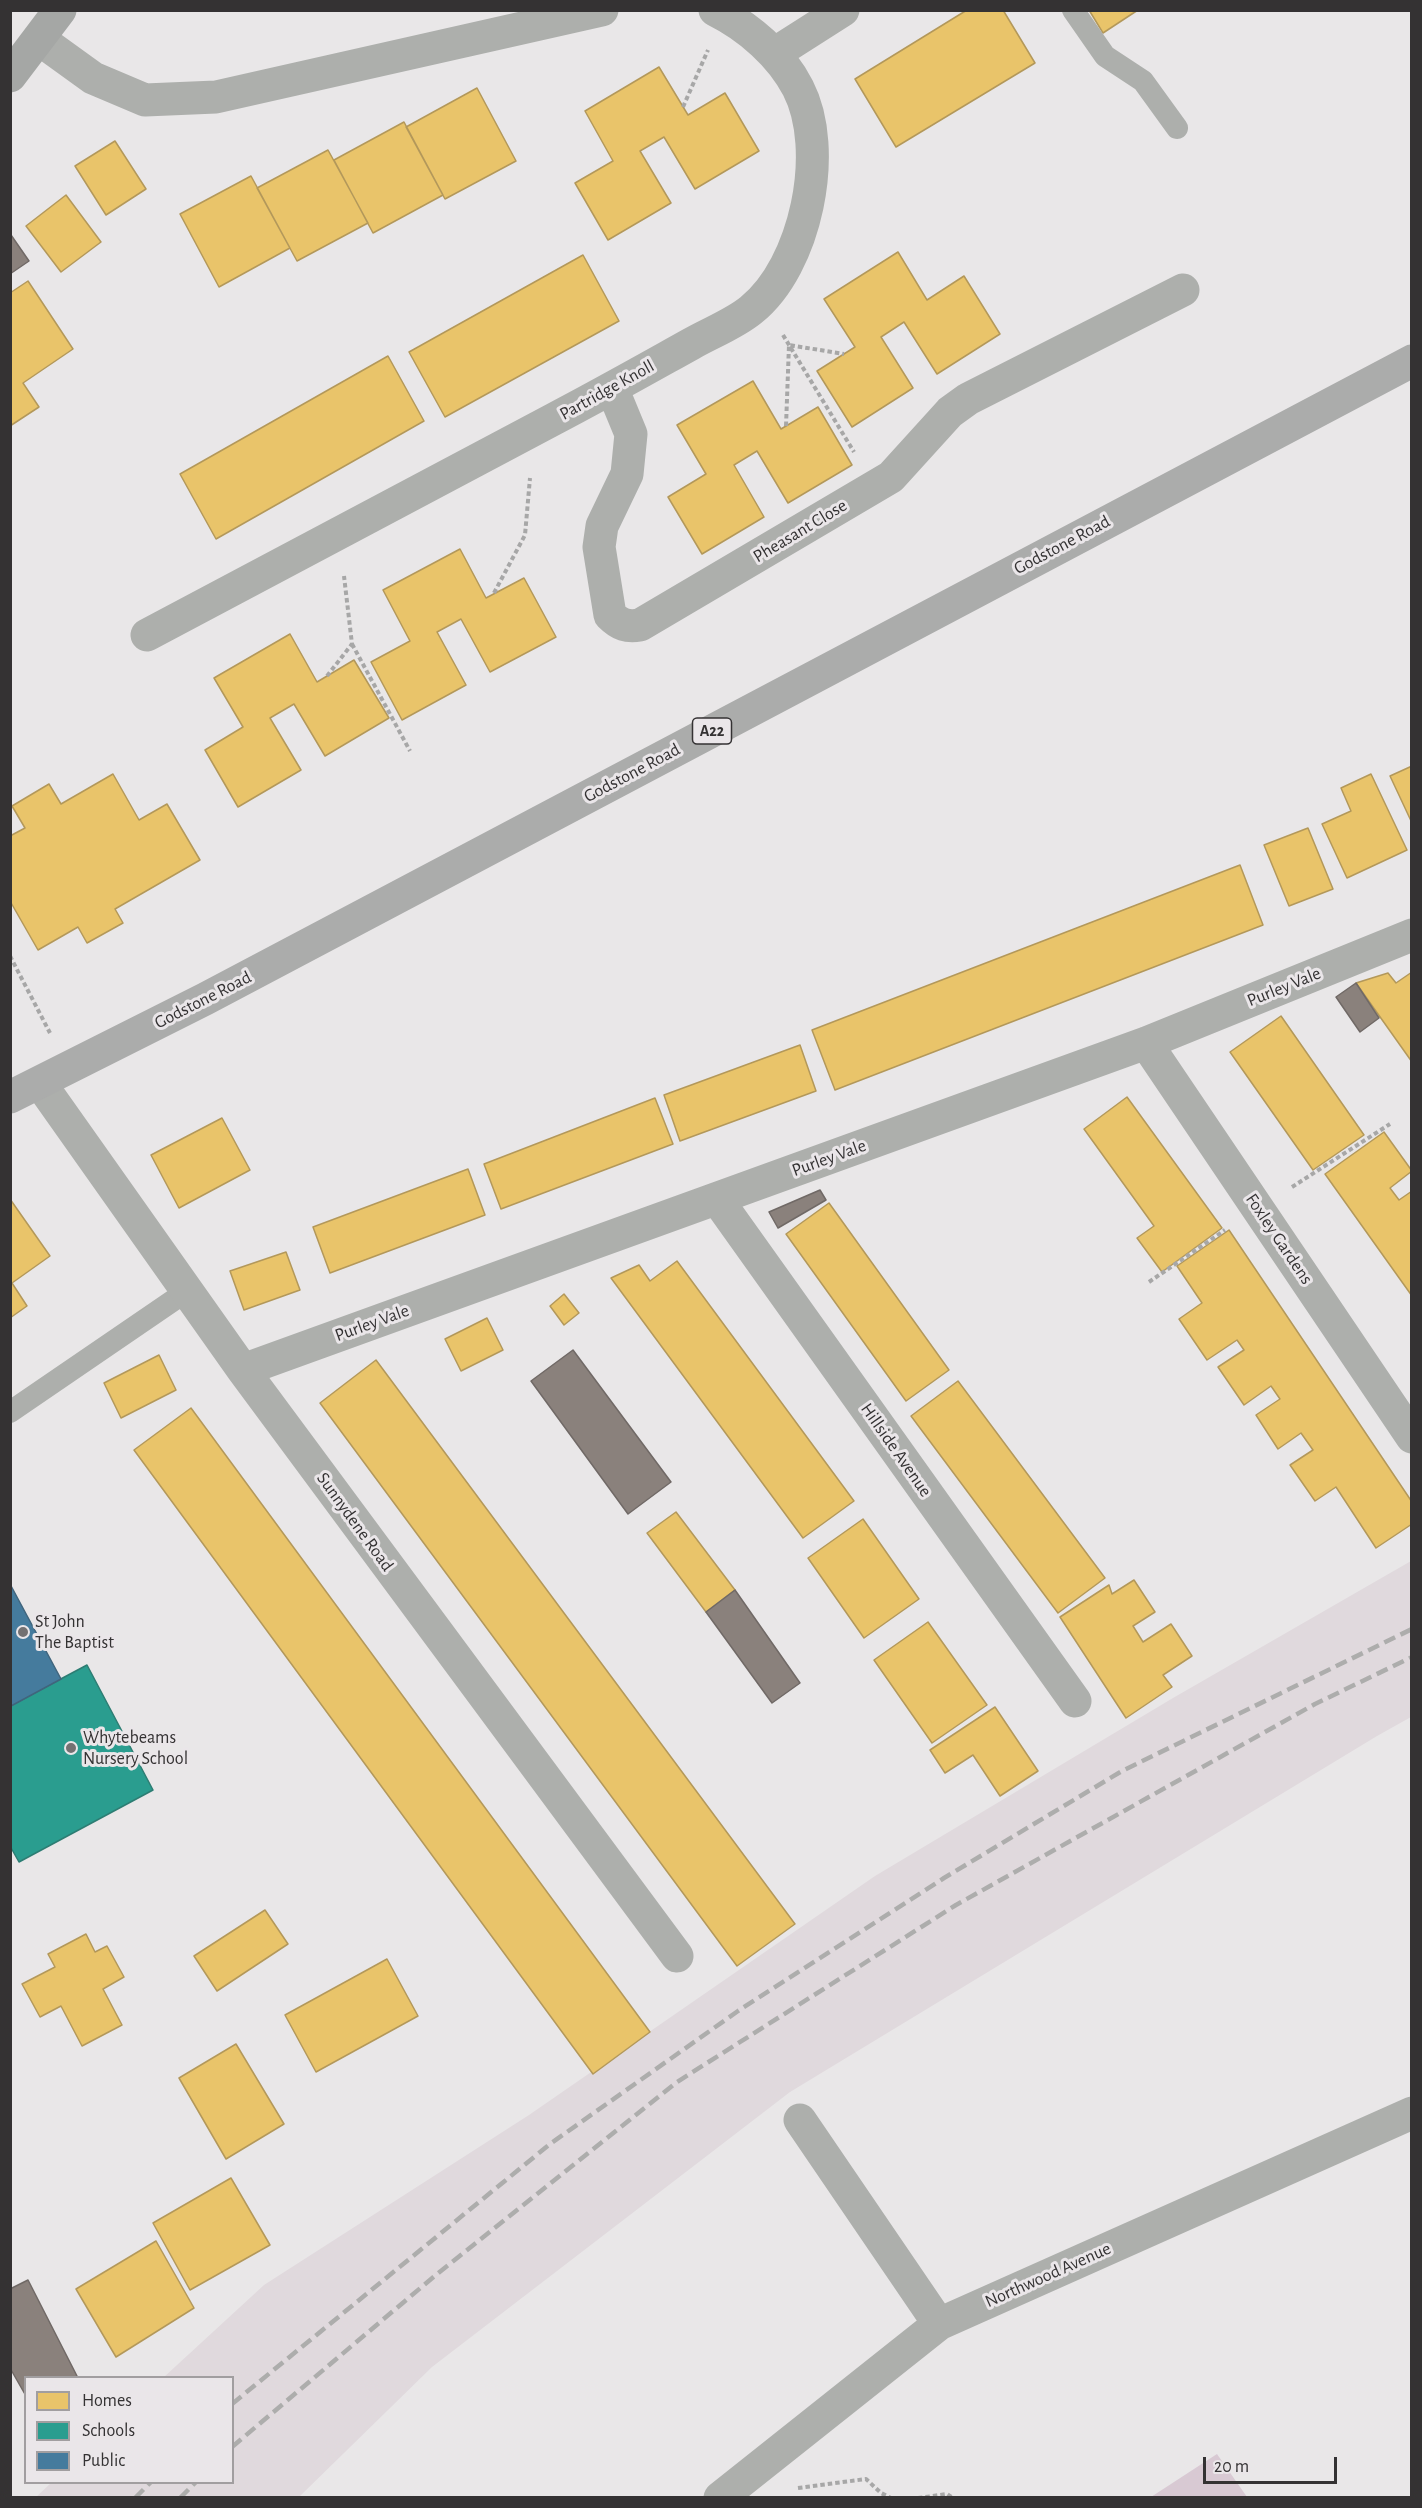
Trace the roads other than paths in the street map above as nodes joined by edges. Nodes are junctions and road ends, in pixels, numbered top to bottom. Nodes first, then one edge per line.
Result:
1 (60, 10) edge
2 (602, 10) edge
3 (843, 10) edge
4 (1073, 10) edge
5 (720, 13) edge
6 (39, 39) junction
7 (774, 54) junction
8 (10, 76) edge
9 (1177, 128) dead end
10 (1183, 290) dead end
11 (1412, 360) edge
12 (612, 388) junction
13 (147, 635) dead end
14 (1412, 935) edge
15 (1146, 1043) junction
16 (40, 1083) junction
17 (10, 1097) edge
18 (717, 1199) junction
19 (188, 1291) junction
20 (243, 1370) junction
21 (10, 1412) edge
22 (1412, 1437) edge
23 (1075, 1701) dead end
24 (676, 1956) dead end
25 (1412, 2113) edge
26 (800, 2120) dead end
27 (939, 2324) junction
28 (720, 2498) edge

1 - 6 main road
2 - 6 street
3 - 7 street
4 - 9 lane
5 - 7 street, Partridge Knoll
6 - 8 main road
7 - 12 street, Partridge Knoll
10 - 12 street, Pheasant Close
11 - 16 highway, Godstone Road / A22
12 - 13 street, Partridge Knoll
14 - 15 street, Purley Vale
15 - 18 street, Purley Vale
15 - 22 street, Foxley Gardens
16 - 17 highway, Godstone Road / A22
16 - 19 street, Sunnydene Road
18 - 20 street, Purley Vale
18 - 23 street, Hillside Avenue
19 - 20 street, Sunnydene Road
19 - 21 lane
20 - 24 street, Sunnydene Road
25 - 27 street, Northwood Avenue
26 - 27 street
27 - 28 street, Northwood Avenue

